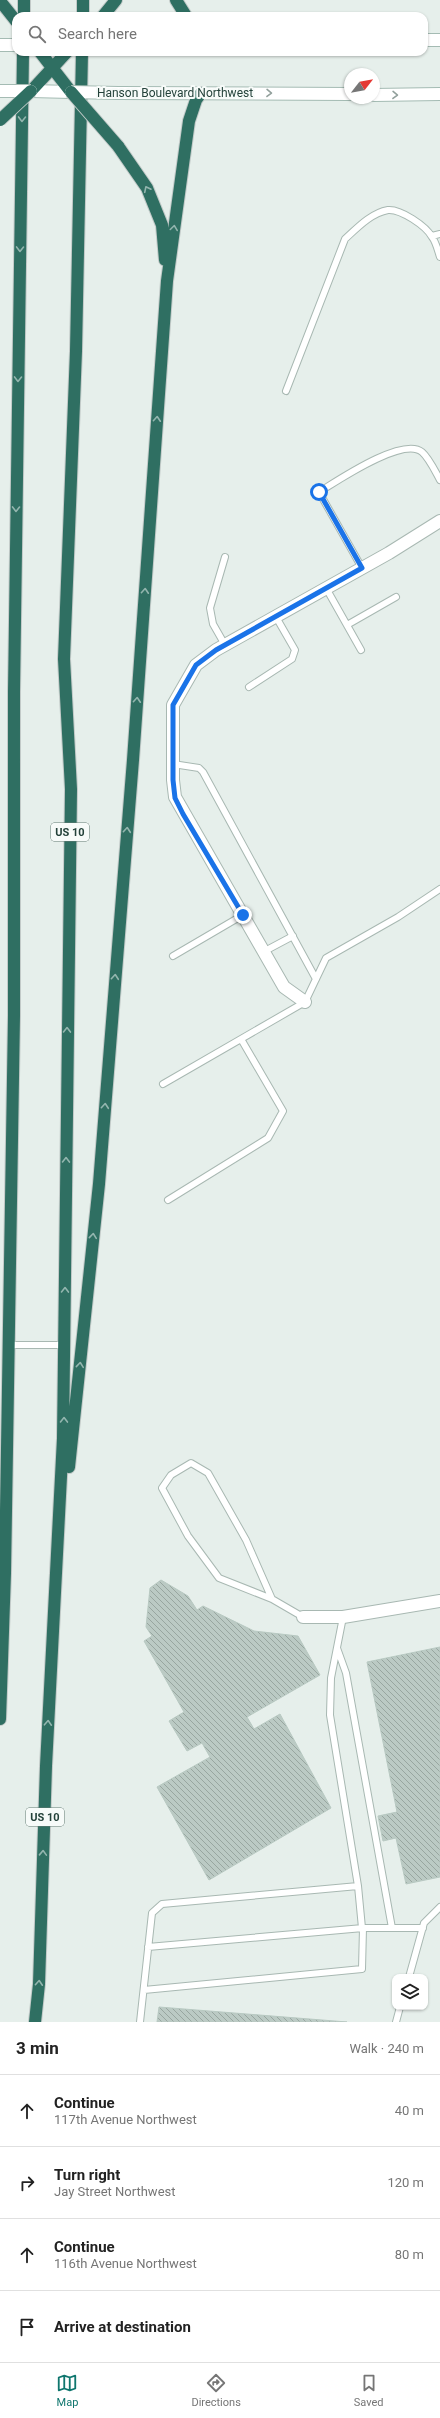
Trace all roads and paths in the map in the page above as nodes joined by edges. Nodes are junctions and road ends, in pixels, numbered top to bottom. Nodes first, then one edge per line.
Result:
1 (24, 0) edge
2 (83, 0) edge
3 (116, 0) edge
4 (176, 0) edge
5 (0, 1) edge
6 (24, 12) edge
7 (83, 12) edge
8 (107, 12) edge
9 (184, 12) edge
10 (12, 15) edge
11 (428, 40) edge
12 (440, 40) edge
13 (0, 44) edge
14 (12, 45) edge
15 (23, 56) edge
16 (43, 56) edge
17 (63, 56) edge
18 (82, 56) edge
19 (52, 67) junction
20 (0, 91) edge
21 (31, 91) junction
22 (71, 92) junction
23 (201, 93) junction
24 (344, 94) edge
25 (440, 94) edge
26 (380, 95) edge
27 (0, 120) edge
28 (440, 234) edge
29 (432, 236) junction
30 (440, 257) edge
31 (167, 281) junction
32 (286, 391) dead end
33 (440, 480) edge
34 (440, 521) edge
35 (226, 557) dead end
36 (362, 568) junction
37 (326, 588) junction
38 (396, 597) dead end
39 (276, 617) junction
40 (347, 626) junction
41 (225, 645) junction
42 (360, 650) dead end
43 (249, 687) dead end
44 (173, 764) junction
45 (440, 888) edge
46 (243, 915) junction
47 (293, 936) junction
48 (264, 952) junction
49 (173, 956) dead end
50 (316, 979) junction
51 (305, 1002) junction
52 (241, 1039) junction
53 (163, 1084) dead end
54 (168, 1200) dead end
55 (8, 1345) junction
56 (65, 1345) junction
57 (272, 1599) junction
58 (440, 1601) edge
59 (54, 1613) junction
60 (303, 1617) joint
61 (343, 1617) junction
62 (337, 1648) junction
63 (0, 1719) edge
64 (358, 1886) junction
65 (440, 1907) edge
66 (363, 1928) junction
67 (392, 1928) junction
68 (423, 1928) junction
69 (148, 1947) junction
70 (410, 1974) edge
71 (144, 1990) junction
72 (399, 2010) edge
73 (35, 2022) edge
74 (140, 2022) edge
75 (396, 2022) edge

1 - 6 highway
2 - 7 highway
3 - 8 highway
4 - 9 highway
5 - 10 highway
11 - 12 street
13 - 14 street
15 -> 55 highway
16 - 19 highway
17 - 19 highway
56 -> 18 highway, US 10
19 - 21 highway
19 - 22 highway
20 - 21 street, Hanson Boulevard Northwest, bridge
21 - 22 street, Hanson Boulevard Northwest
21 - 27 highway, bridge
22 - 23 street, Hanson Boulevard Northwest, bridge
31 -> 22 highway, bridge
23 -> 24 street, Hanson Boulevard Northwest
31 -> 23 highway
26 -> 25 street
28 - 29 lane
29 - 30 lane
29 - 32 lane
59 -> 31 highway
33 - 36 lane
34 - 36 street
35 - 41 lane
36 - 37 street
37 - 39 street
37 - 40 lane
38 - 40 lane
39 - 41 street
39 - 43 lane
40 - 42 lane
41 - 44 street
44 - 46 street
44 - 47 lane
45 - 50 lane
46 - 48 street
46 - 49 lane
47 - 48 lane
47 - 50 lane
48 - 51 street
50 - 51 lane
51 - 52 lane
52 - 53 lane
52 - 54 lane
55 - 56 lane
55 - 63 highway
59 -> 56 highway, US 10
57 - 57 lane
57 - 60 lane
58 - 61 street
73 -> 59 highway, US 10
60 - 61 street
61 - 62 lane
62 - 64 lane
62 - 67 lane
64 - 66 lane
64 - 69 lane
65 - 68 lane
66 - 67 lane
66 - 69 lane
66 - 71 lane
67 - 68 lane
68 - 70 lane
69 - 71 lane
71 - 74 lane
72 - 75 lane

